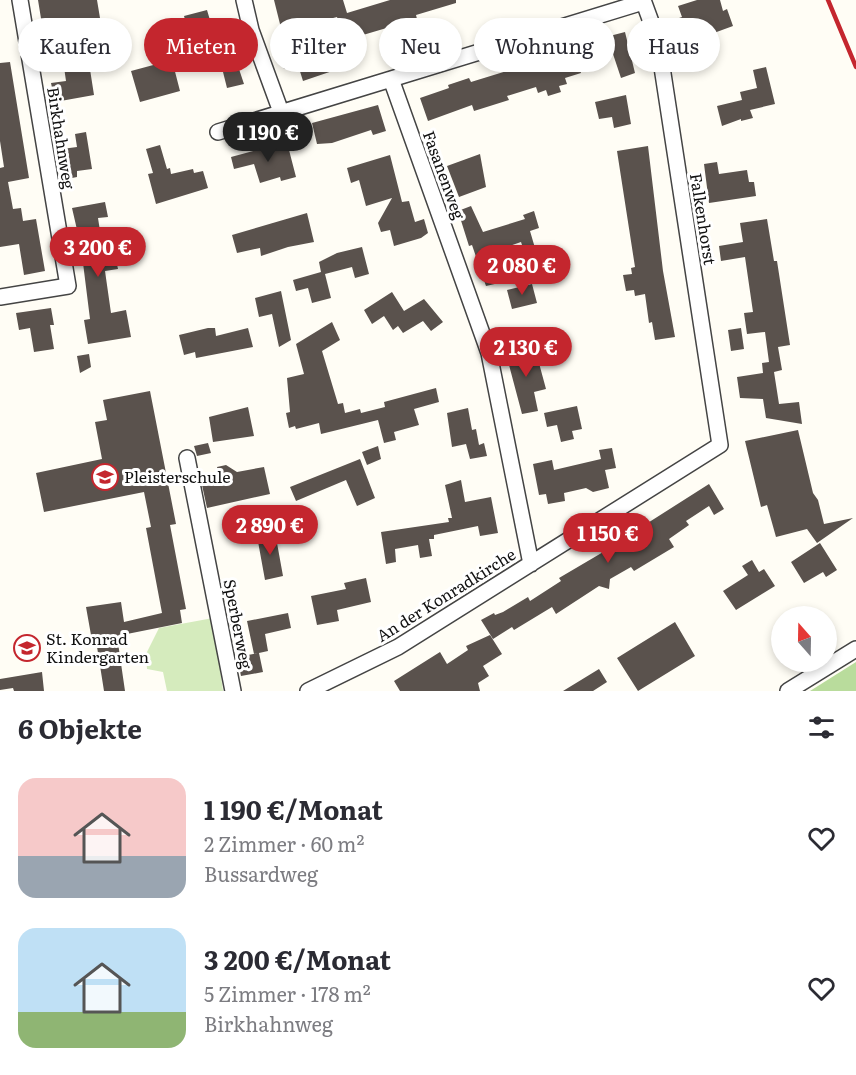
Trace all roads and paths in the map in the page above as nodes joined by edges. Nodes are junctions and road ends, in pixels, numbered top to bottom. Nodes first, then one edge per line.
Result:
1 (20, 0) edge
2 (244, 0) edge
3 (643, 1) edge
4 (391, 79) junction
5 (281, 112) junction
6 (218, 132) dead end
7 (0, 297) edge
8 (720, 445) joint
9 (187, 458) dead end
10 (531, 564) junction
11 (856, 649) edge
12 (232, 691) edge
13 (308, 691) edge
14 (788, 691) edge

1 - 7 street, Birkhahnweg
2 - 5 street
3 - 4 street
3 - 8 street, Falkenhorst
4 - 5 street
4 - 10 street, Fasanenweg
5 - 6 street
8 - 10 street, An der Konradkirche
9 - 12 street, Sperberweg
10 - 13 street, An der Konradkirche
11 - 14 street

